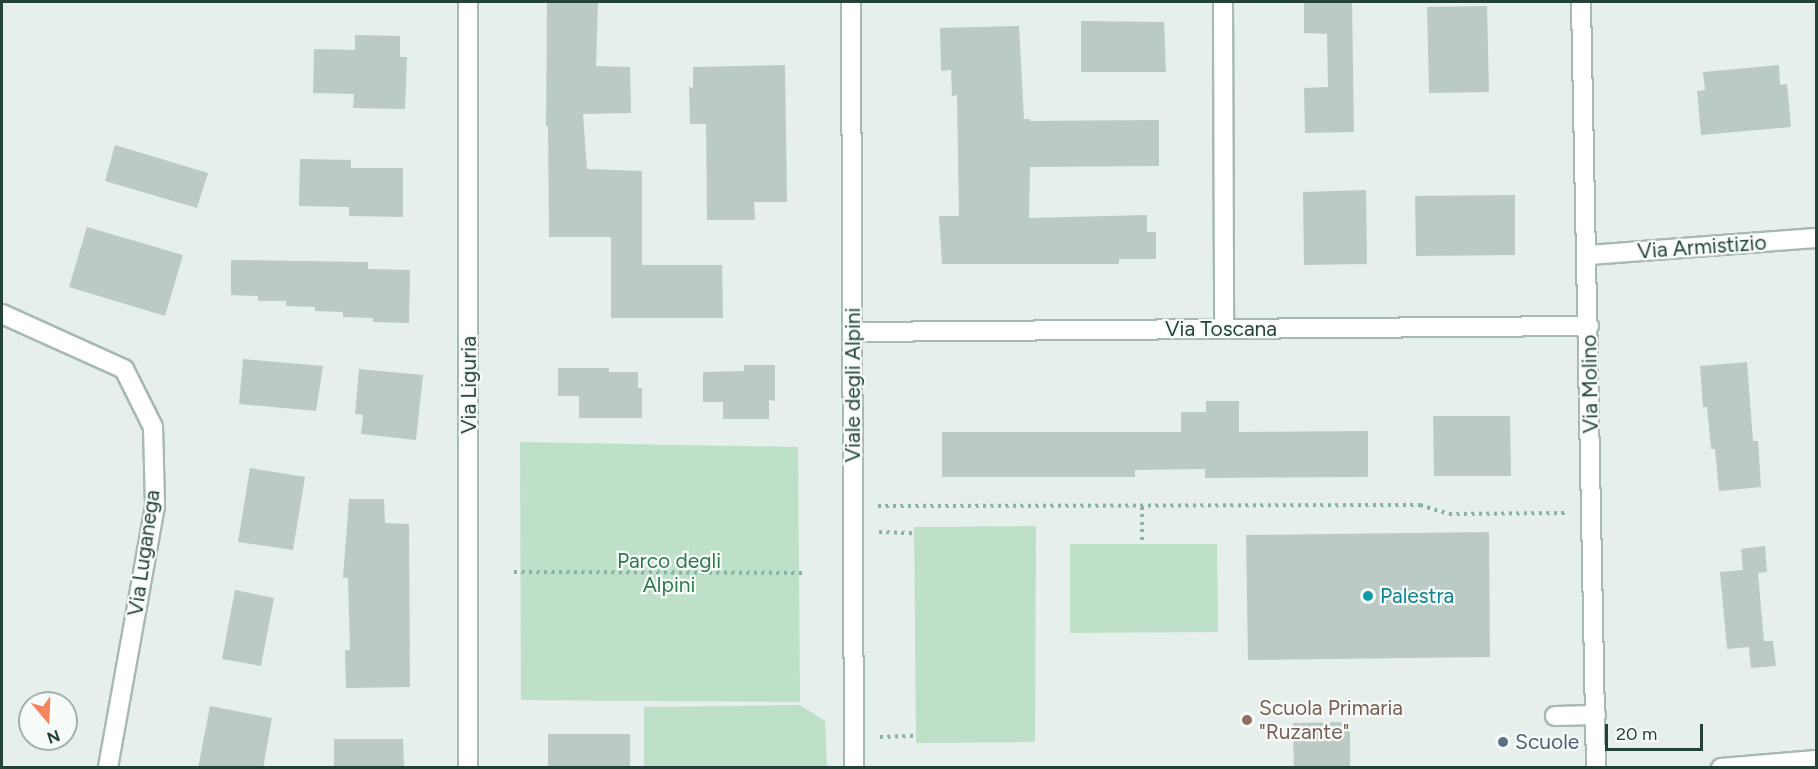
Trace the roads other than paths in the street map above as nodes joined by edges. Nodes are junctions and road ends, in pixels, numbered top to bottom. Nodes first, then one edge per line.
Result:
1 (468, 2) edge
2 (851, 2) edge
3 (1223, 2) edge
4 (1581, 2) edge
5 (1816, 238) edge
6 (1588, 255) junction
7 (2, 314) edge
8 (1589, 326) junction
9 (1224, 329) junction
10 (853, 332) junction
11 (1596, 715) junction
12 (1555, 716) dead end
13 (1816, 760) edge
14 (108, 768) edge
15 (468, 768) edge
16 (854, 768) edge
17 (1596, 768) edge
18 (1721, 768) edge

1 - 15 street, Via Liguria
2 - 10 street, Viale degli Alpini
3 - 9 street
4 - 6 street, Via Molino
5 - 6 street, Via Armistizio
6 - 8 street, Via Molino
7 - 14 street, Via Luganega
8 - 9 street, Via Toscana
8 - 11 street, Via Molino
9 - 10 street, Via Toscana
10 - 16 street, Viale degli Alpini
11 - 12 street
11 - 17 street, Via Molino
13 - 18 street

